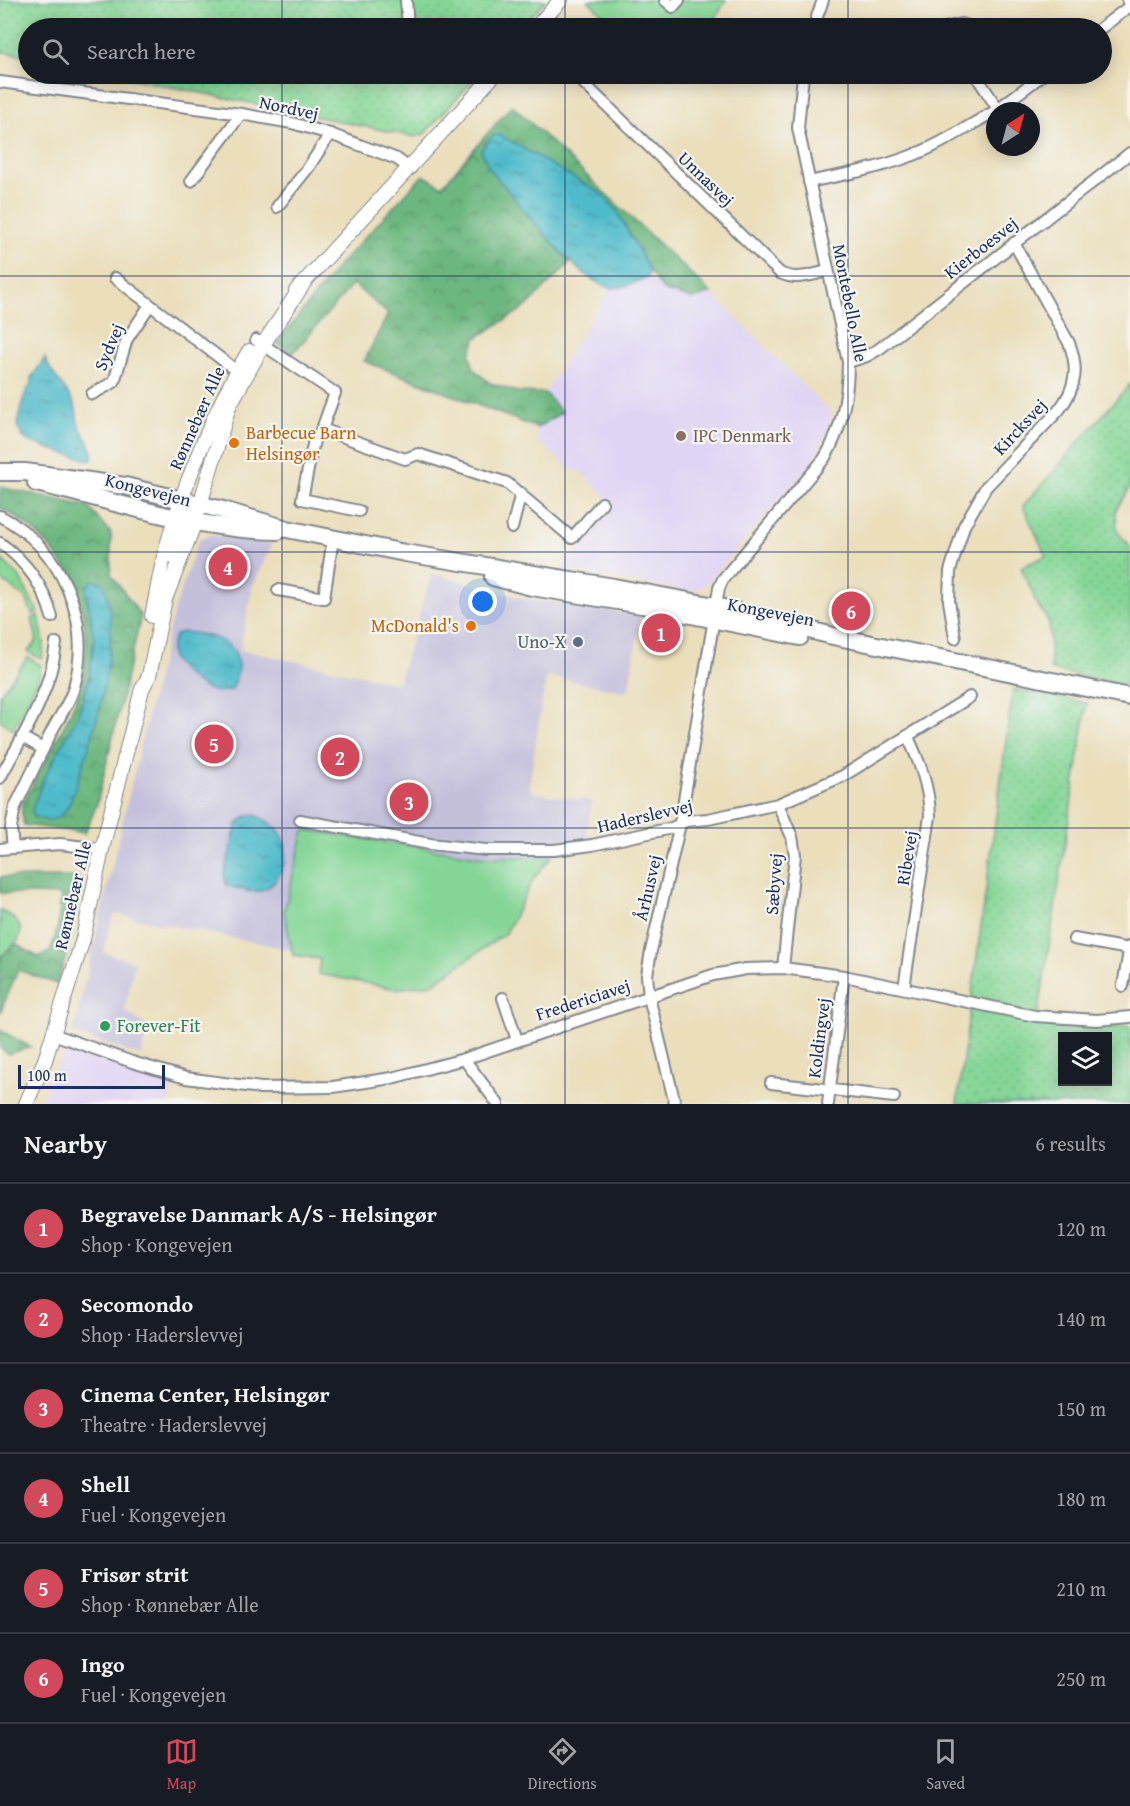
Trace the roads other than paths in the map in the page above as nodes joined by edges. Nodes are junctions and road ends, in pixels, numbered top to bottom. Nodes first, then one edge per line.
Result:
1 (406, 0) edge
2 (561, 0) edge
3 (665, 0) edge
4 (679, 0) edge
5 (823, 0) edge
6 (1129, 3) edge
7 (407, 18) edge
8 (545, 18) edge
9 (817, 18) edge
10 (1112, 18) edge
11 (0, 82) edge
12 (486, 84) edge
13 (584, 84) edge
14 (802, 84) edge
15 (981, 84) edge
16 (1031, 84) edge
17 (991, 102) edge
18 (1007, 102) edge
19 (241, 114) junction
20 (986, 116) edge
21 (330, 134) junction
22 (1130, 153) edge
23 (410, 169) junction
24 (192, 181) dead end
25 (808, 182) junction
26 (277, 207) dead end
27 (1014, 243) junction
28 (827, 271) junction
29 (115, 278) dead end
30 (150, 304) junction
31 (259, 343) junction
32 (848, 362) junction
33 (237, 371) junction
34 (92, 394) dead end
35 (322, 429) junction
36 (0, 473) edge
37 (521, 493) junction
38 (602, 503) dead end
39 (359, 511) dead end
40 (191, 512) junction
41 (0, 516) edge
42 (512, 528) dead end
43 (283, 530) junction
44 (333, 538) junction
45 (0, 543) edge
46 (278, 590) dead end
47 (714, 613) junction
48 (52, 617) dead end
49 (955, 638) dead end
50 (56, 643) dead end
51 (142, 689) junction
52 (970, 697) dead end
53 (1130, 697) edge
54 (1130, 704) edge
55 (908, 736) junction
56 (22, 737) junction
57 (43, 749) junction
58 (0, 778) edge
59 (778, 804) junction
60 (300, 820) dead end
61 (680, 824) junction
62 (14, 848) junction
63 (0, 849) edge
64 (102, 849) junction
65 (1074, 939) dead end
66 (1130, 948) edge
67 (783, 968) junction
68 (844, 976) junction
69 (1123, 986) dead end
70 (904, 987) junction
71 (649, 997) junction
72 (504, 998) dead end
73 (1130, 1017) edge
74 (53, 1034) junction
75 (517, 1040) junction
76 (464, 1059) junction
77 (771, 1083) dead end
78 (830, 1089) junction
79 (894, 1097) dead end
80 (26, 1104) edge
81 (498, 1104) edge
82 (675, 1104) edge
83 (828, 1104) edge

1 - 7 street
2 - 8 main road
3 - 4 street
5 - 9 street
6 - 10 street
11 - 19 street, Nordvej
12 - 23 main road, Rønnebær Alle
13 - 28 street, Unnasvej
14 - 25 street, Montebello Alle
15 - 17 street
16 - 18 street
19 - 21 street, Nordvej
19 - 24 street, Nordvej
20 - 25 street
21 - 23 street, Nordvej
21 - 26 street, Nordvej
22 - 27 street, Kierboesvej
23 - 31 main road, Rønnebær Alle
25 - 28 street, Montebello Alle
27 - 32 street, Kierboesvej
27 - 49 street, Kircksvej
28 - 32 street, Montebello Alle
29 - 30 street
30 - 33 street
30 - 34 street, Sydvej
31 - 33 main road, Rønnebær Alle
31 - 35 street
31 - 40 main road, Rønnebær Alle
32 - 47 street, Montebello Alle
33 - 40 main road, Rønnebær Alle
35 - 37 street
35 - 39 street
36 - 40 main road, Kongevejen
36 - 40 main road, Kongevejen
37 - 38 street
37 - 42 street
40 - 43 main road, Kongevejen
40 - 43 main road, Kongevejen
40 - 51 main road, Rønnebær Alle
40 - 51 main road, Rønnebær Alle
41 - 57 street
43 - 44 main road, Kongevejen
44 - 46 street
44 - 47 main road, Kongevejen
45 - 48 street
47 - 53 main road, Kongevejen
47 - 54 main road, Kongevejen
47 - 61 street, Århusvej
50 - 56 street
51 - 64 main road, Rønnebær Alle
52 - 55 street, Haderslevvej
55 - 59 street, Haderslevvej
55 - 70 street, Ribevej
56 - 57 street
56 - 58 street
57 - 62 street
59 - 61 street, Haderslevvej
59 - 67 street, Sæbyvej
60 - 61 street, Haderslevvej
61 - 71 street, Århusvej
62 - 63 street
62 - 64 street
64 - 74 main road, Rønnebær Alle
65 - 66 street
66 - 69 street
67 - 68 street, Fredericiavej
67 - 71 street, Fredericiavej
68 - 70 street, Fredericiavej
68 - 78 street, Koldingvej
70 - 73 street, Fredericiavej
71 - 75 street, Fredericiavej
71 - 82 street, Århusvej
72 - 75 street
74 - 76 street, Fredericiavej
74 - 80 main road, Rønnebær Alle
75 - 76 street, Fredericiavej
76 - 81 street
77 - 78 street
78 - 79 street
78 - 83 street, Koldingvej

